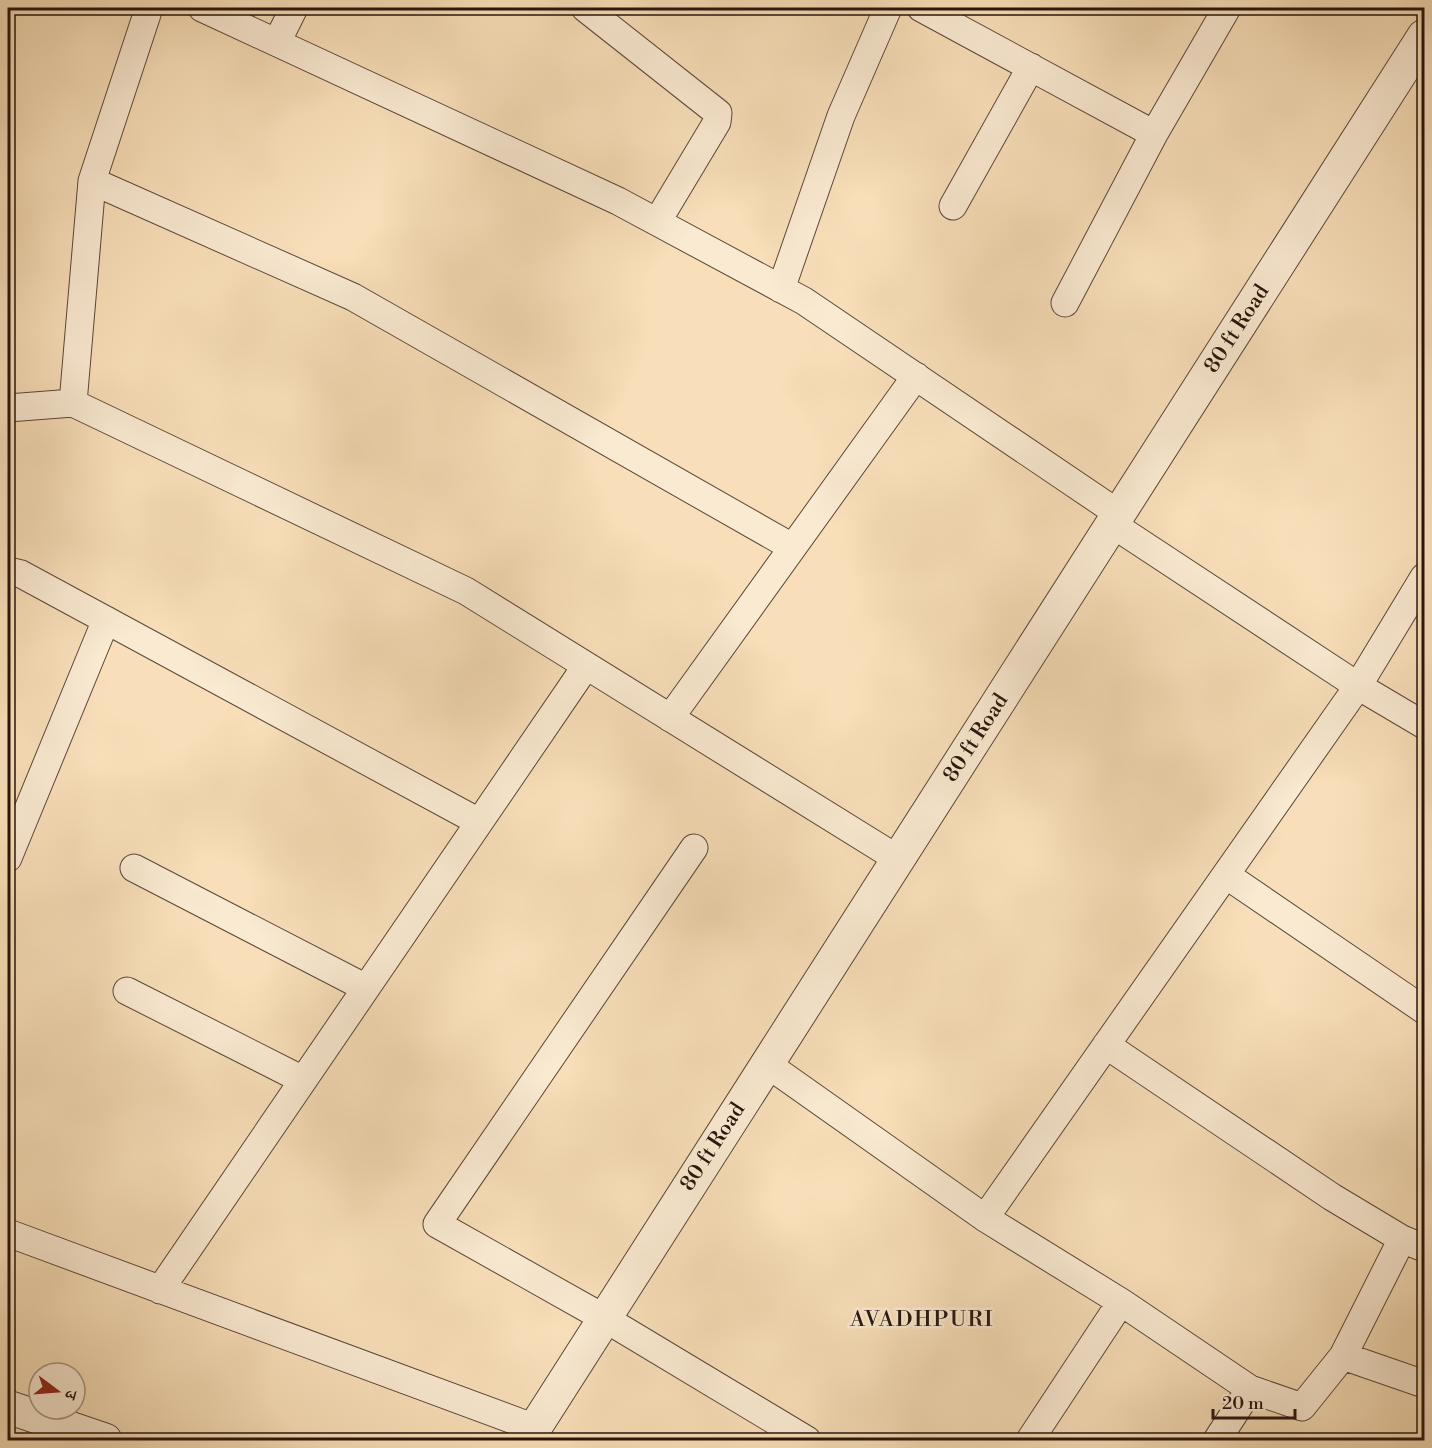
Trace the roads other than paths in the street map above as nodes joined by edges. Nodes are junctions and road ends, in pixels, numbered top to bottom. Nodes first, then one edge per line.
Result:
1 (149, 8) edge
2 (202, 8) edge
3 (294, 8) edge
4 (585, 8) edge
5 (888, 8) edge
6 (921, 8) edge
7 (1227, 8) edge
8 (1425, 36) edge
9 (277, 42) junction
10 (1031, 67) junction
11 (1154, 134) junction
12 (92, 181) junction
13 (953, 206) dead end
14 (657, 222) junction
15 (781, 289) junction
16 (1065, 303) dead end
17 (916, 376) junction
18 (73, 403) junction
19 (8, 408) edge
20 (1116, 519) junction
21 (792, 548) junction
22 (8, 571) edge
23 (1425, 577) edge
24 (106, 620) junction
25 (586, 666) junction
26 (1358, 686) junction
27 (670, 718) junction
28 (1425, 725) edge
29 (479, 822) junction
30 (694, 848) dead end
31 (8, 858) edge
32 (898, 859) junction
33 (134, 868) dead end
34 (1226, 874) junction
35 (366, 988) junction
36 (127, 991) dead end
37 (1425, 1010) edge
38 (1106, 1045) junction
39 (767, 1064) junction
40 (303, 1080) junction
41 (985, 1218) junction
42 (8, 1233) edge
43 (1413, 1243) edge
44 (160, 1290) junction
45 (1121, 1302) junction
46 (604, 1318) junction
47 (1342, 1356) junction
48 (1425, 1384) edge
49 (1250, 1389) junction
50 (8, 1407) edge
51 (531, 1434) edge
52 (105, 1440) edge
53 (807, 1440) edge
54 (1030, 1440) edge
55 (1217, 1440) edge

1 - 12 street
2 - 9 street
3 - 9 street
4 - 14 street
5 - 15 street
6 - 10 street
7 - 11 street
8 - 20 street, 80 ft Road
9 - 14 street
10 - 11 street
10 - 13 street
11 - 16 street
12 - 18 street
12 - 21 street
14 - 15 street
15 - 17 street
17 - 20 street
17 - 21 street
18 - 19 street
18 - 25 street
20 - 26 street
20 - 32 street, 80 ft Road
21 - 27 street
22 - 24 street
23 - 26 street
24 - 29 street
24 - 31 street
25 - 27 street
25 - 29 street
26 - 28 street
26 - 34 street
27 - 32 street
29 - 35 street
30 - 46 street
32 - 39 street, 80 ft Road
33 - 35 street
34 - 37 street
34 - 38 street
35 - 40 street
36 - 40 street
38 - 41 street
38 - 43 street
39 - 41 street
39 - 46 street, 80 ft Road
40 - 44 street
41 - 45 street
42 - 44 street
43 - 47 street
44 - 51 street
45 - 49 street
45 - 54 street
46 - 51 street, 80 ft Road
46 - 53 street
47 - 48 street
47 - 49 street
49 - 55 street
50 - 52 street

